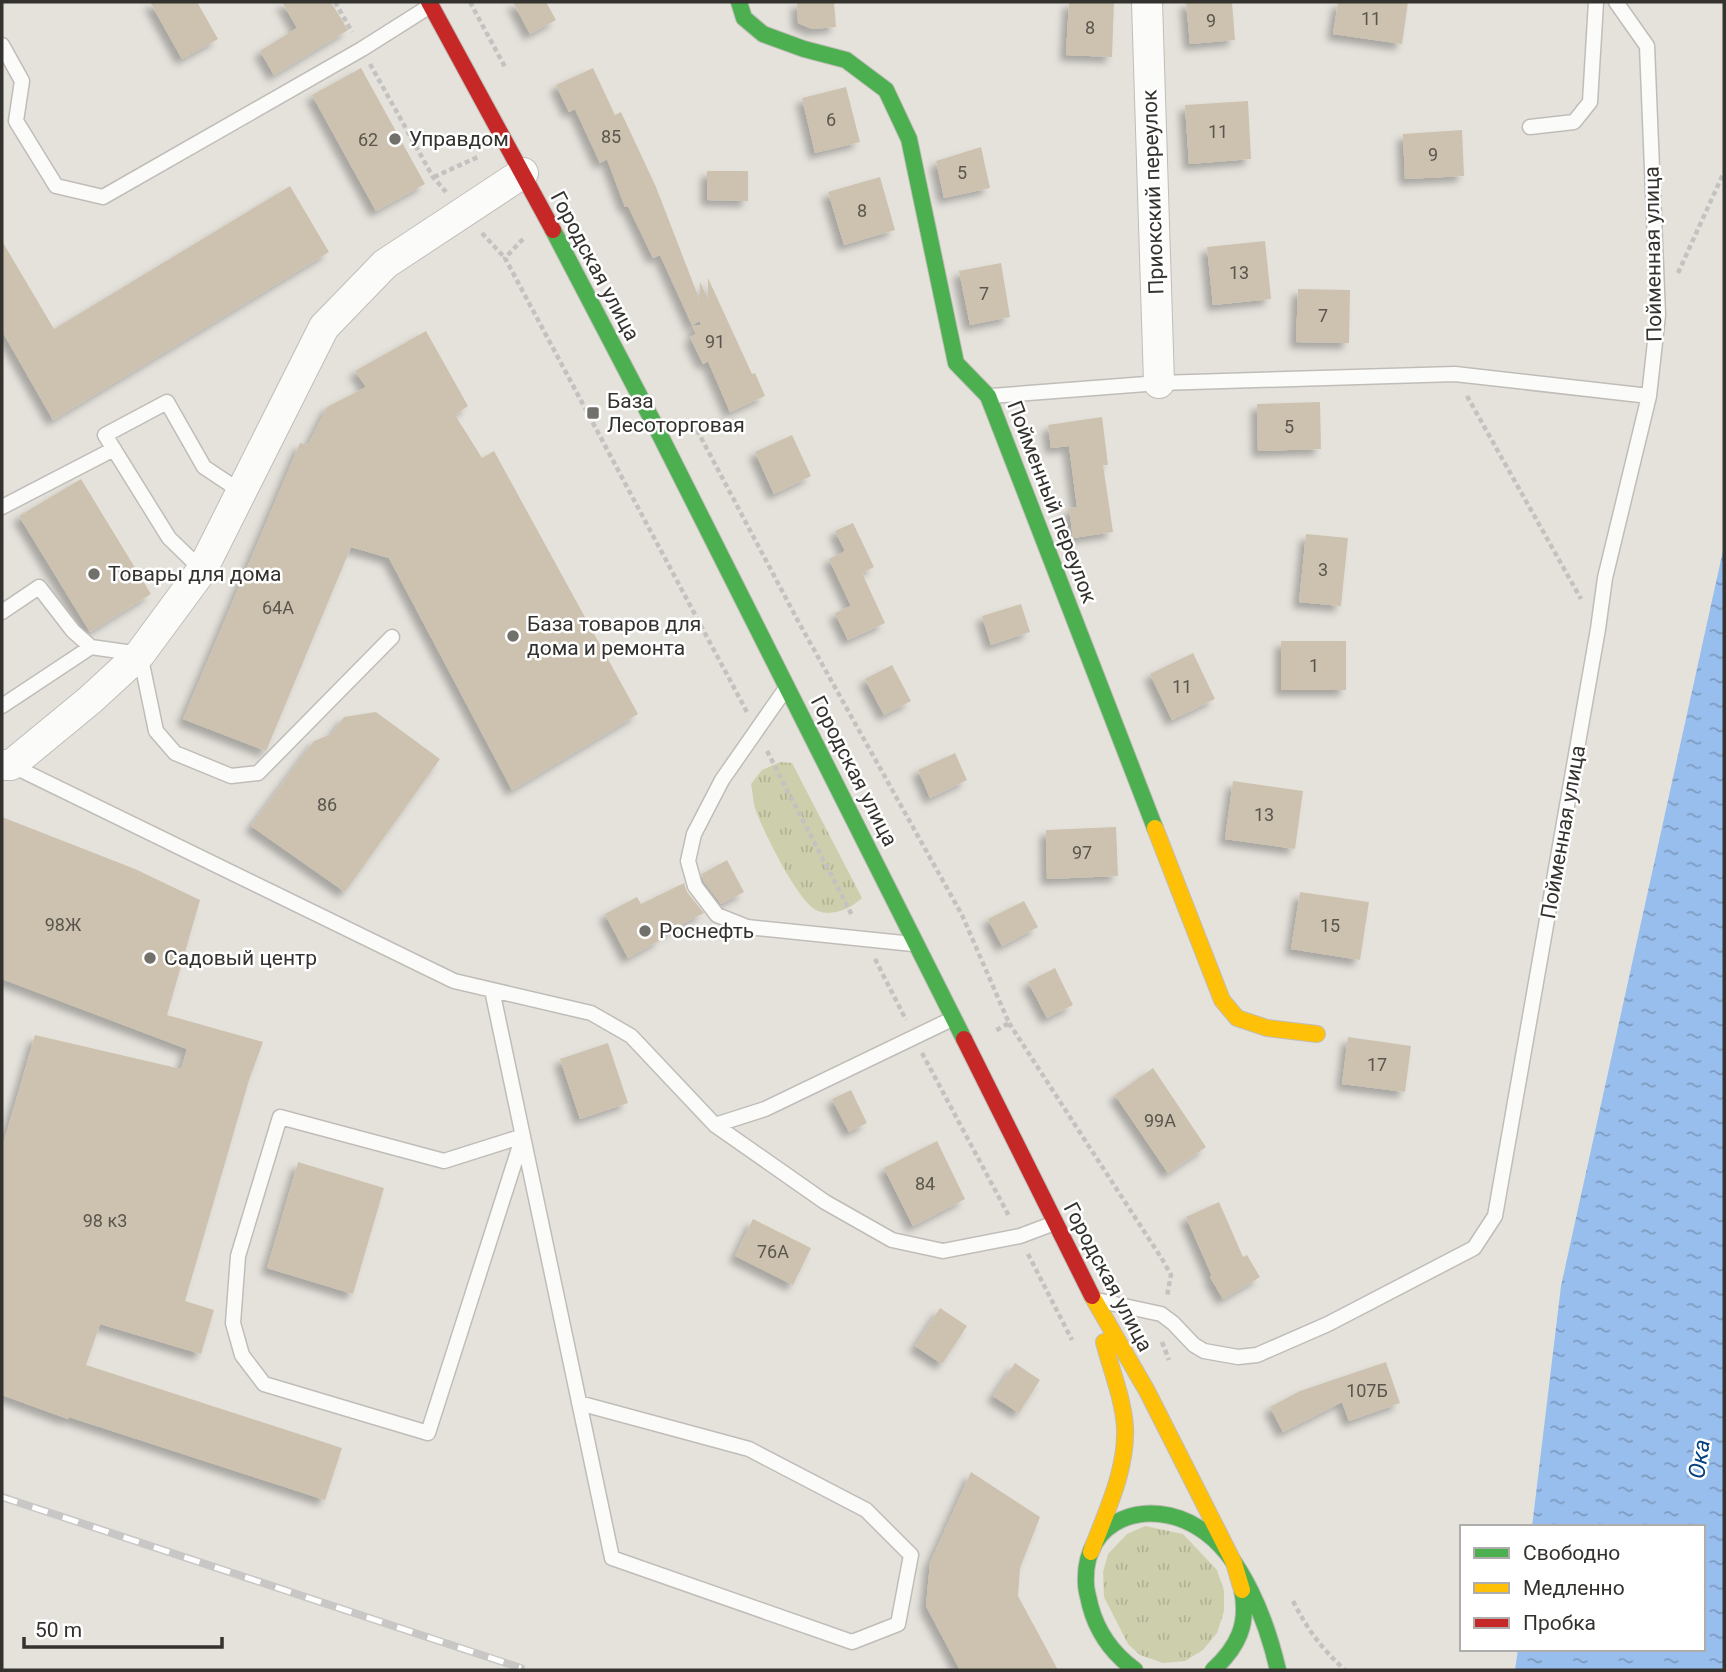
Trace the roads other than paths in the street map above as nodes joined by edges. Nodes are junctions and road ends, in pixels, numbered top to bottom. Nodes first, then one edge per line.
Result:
1 (740, 2) edge
2 (1147, 2) edge
3 (1596, 2) edge
4 (1616, 2) edge
5 (430, 4) edge
6 (2, 45) edge
7 (1530, 127) dead end
8 (523, 173) junction
9 (1159, 383) junction
10 (988, 396) junction
11 (1649, 396) junction
12 (114, 450) junction
13 (240, 491) junction
14 (2, 506) edge
15 (202, 570) junction
16 (2, 612) edge
17 (393, 638) dead end
18 (91, 647) junction
19 (140, 654) junction
20 (787, 687) junction
21 (2, 706) edge
22 (7, 765) edge
23 (918, 945) junction
24 (492, 990) junction
25 (953, 1019) junction
26 (1317, 1034) dead end
27 (715, 1125) junction
28 (523, 1136) junction
29 (1054, 1223) junction
30 (1093, 1299) junction
31 (579, 1404) junction
32 (1091, 1552) junction
33 (1234, 1563) junction
34 (1263, 1618) junction
35 (1105, 1643) junction
36 (1287, 1650) dead end
37 (1120, 1670) edge
38 (1135, 1670) edge
39 (1213, 1670) edge
40 (1279, 1670) edge

1 - 10 main road, Пойменный переулок
2 - 9 street, Приокский переулок
3 - 7 lane
4 - 11 lane, Пойменная улица
5 - 6 lane
5 - 8 main road, Городская улица
8 - 13 street
8 - 20 main road, Городская улица
9 - 10 lane
9 - 11 lane
10 - 26 main road, Пойменный переулок
11 - 30 lane, Пойменная улица
12 - 13 lane
12 - 14 lane
12 - 15 lane
13 - 15 street
15 - 19 street
16 - 18 lane
17 - 19 lane
18 - 19 lane
18 - 21 lane
19 - 22 street
20 - 23 main road, Городская улица
20 - 23 lane
22 - 24 lane
23 - 25 main road, Городская улица
24 - 27 lane
24 - 28 lane
25 - 27 lane
25 - 29 main road, Городская улица
27 - 29 lane
28 - 28 lane
28 - 31 lane
29 - 30 main road, Городская улица
30 - 32 main road
30 - 33 main road, Городская улица
31 - 31 lane
32 - 33 main road
32 - 35 main road
33 - 34 main road
33 - 39 main road
34 - 36 main road
34 - 40 main road
35 - 37 main road
35 - 38 main road

